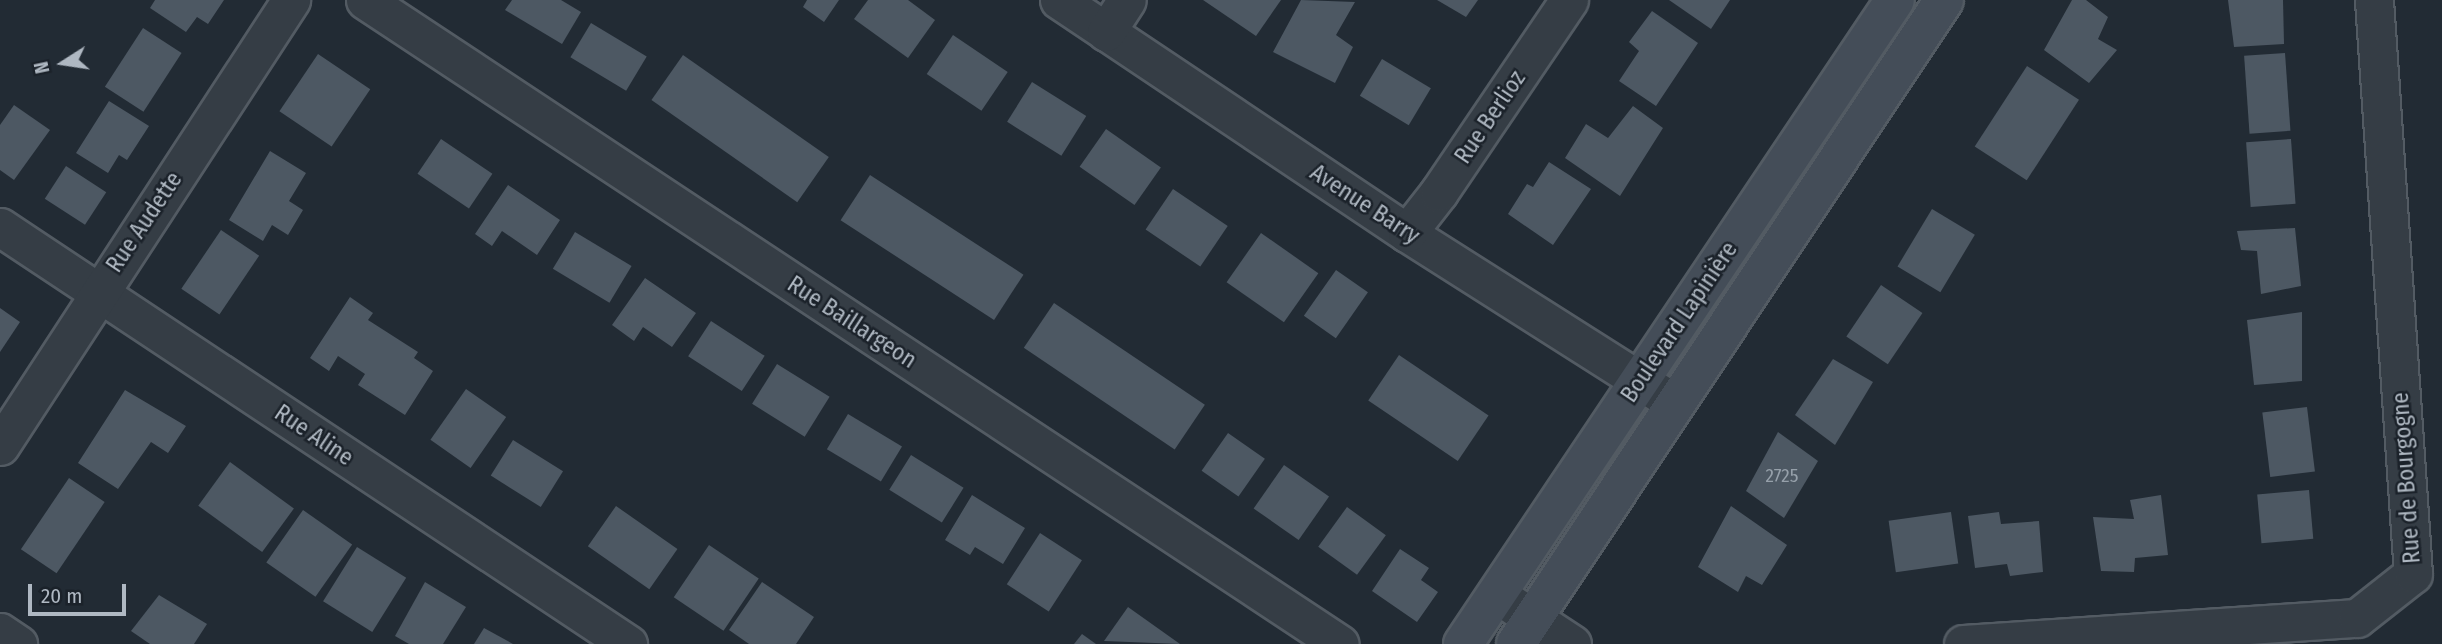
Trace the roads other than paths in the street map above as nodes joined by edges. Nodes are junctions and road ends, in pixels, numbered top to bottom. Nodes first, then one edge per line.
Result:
1 (291, 0) edge
2 (365, 0) edge
3 (1059, 0) edge
4 (1127, 0) edge
5 (1569, 0) edge
6 (1895, 0) edge
7 (1944, 0) edge
8 (2374, 0) edge
9 (1107, 32) junction
10 (0, 227) edge
11 (1407, 233) junction
12 (98, 291) junction
13 (1641, 379) junction
14 (1675, 403) junction
15 (0, 446) edge
16 (1496, 594) junction
17 (1525, 631) edge
18 (0, 632) edge
19 (18, 644) edge
20 (628, 644) edge
21 (1340, 644) edge
22 (1463, 644) edge
23 (1572, 644) edge
24 (1963, 644) edge

1 - 12 street, Rue Audette
2 - 21 street, Rue Baillargeon
3 - 9 street, Avenue Barry
4 - 9 street
5 - 11 street, Rue Berlioz
6 - 13 main road, Boulevard Lapinière
7 - 14 main road, Boulevard Lapinière
8 - 24 street, Rue de Bourgogne
9 - 11 street, Avenue Barry
10 - 12 street, Rue Aline
11 - 13 street, Avenue Barry
12 - 15 street, Rue Audette
12 - 20 street, Rue Aline
13 - 14 street, Avenue Barry
13 - 16 main road, Boulevard Lapinière
14 - 17 main road, Boulevard Lapinière
16 - 17 street
16 - 22 main road, Boulevard Lapinière
17 - 23 street
18 - 19 street

